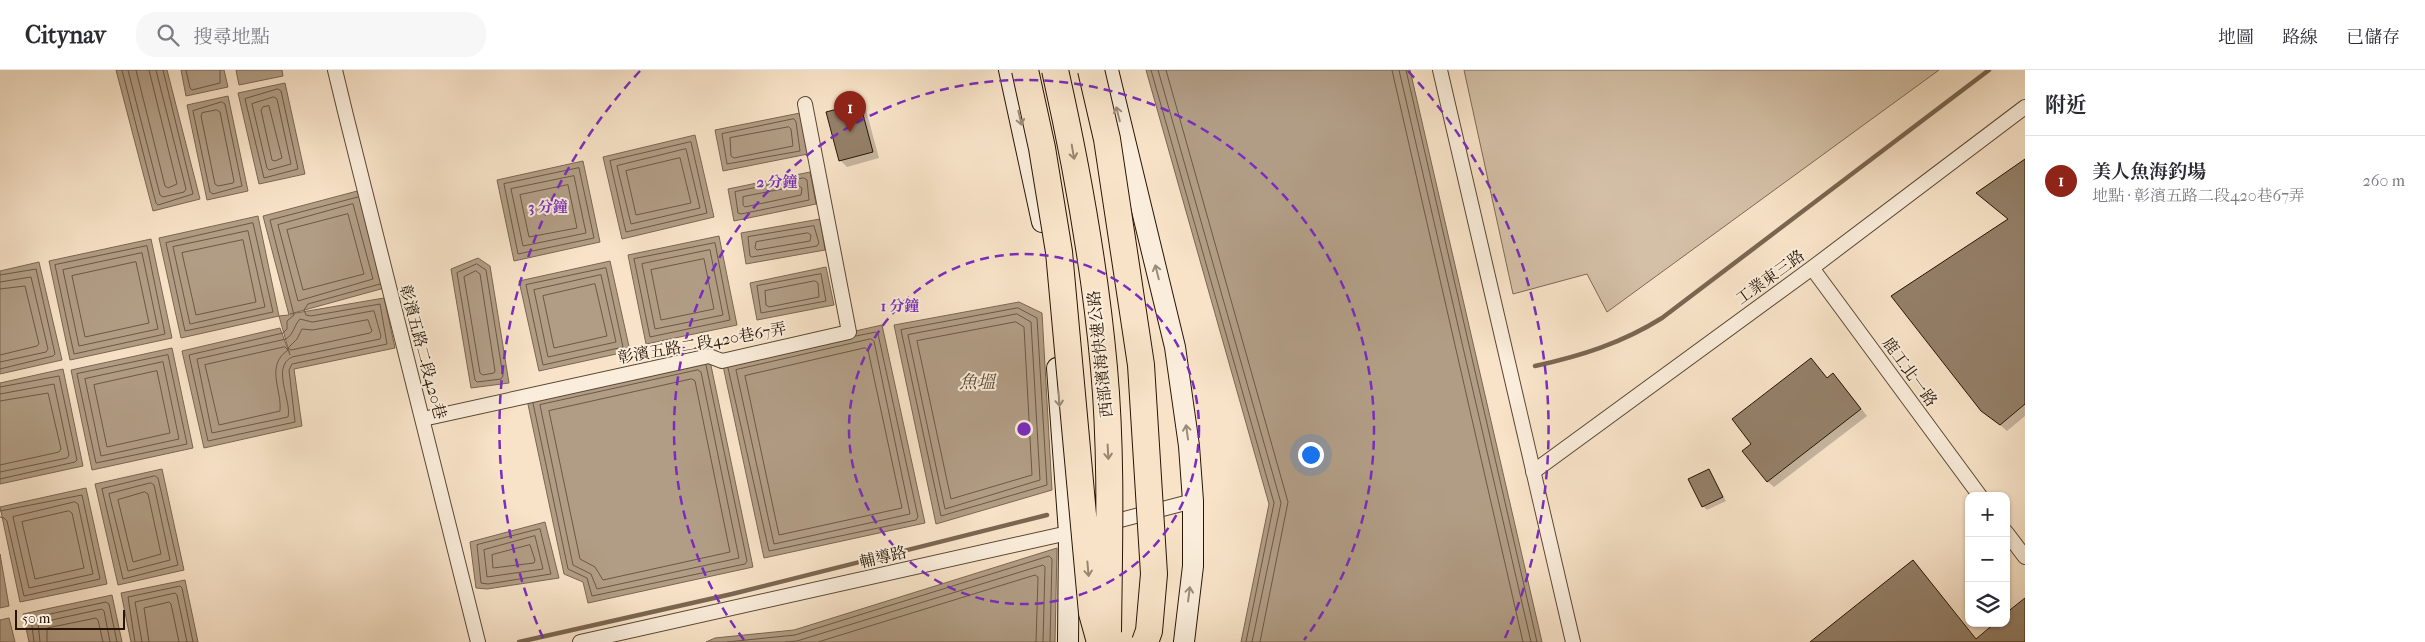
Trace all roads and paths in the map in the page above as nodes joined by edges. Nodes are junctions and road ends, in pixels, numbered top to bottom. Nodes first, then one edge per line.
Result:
1 (336, 70) edge
2 (1009, 70) edge
3 (1025, 70) edge
4 (1055, 70) edge
5 (1080, 70) edge
6 (1091, 70) edge
7 (1108, 70) edge
8 (1440, 70) edge
9 (805, 104) dead end
10 (2025, 107) edge
11 (1812, 268) junction
12 (423, 418) junction
13 (1533, 472) junction
14 (1977, 492) edge
15 (1193, 501) junction
16 (1069, 533) junction
17 (2010, 537) edge
18 (2025, 557) edge
19 (478, 642) edge
20 (580, 642) edge
21 (1068, 642) edge
22 (1100, 642) edge
23 (1108, 642) edge
24 (1135, 642) edge
25 (1145, 642) edge
26 (1184, 642) edge
27 (1573, 642) edge

1 - 12 street, 彰濱五路二段420巷
2 -> 16 street
3 -> 22 highway, bridge
4 -> 23 highway, 西部濱海快速公路, bridge
5 - 24 highway, 西部濱海快速公路
6 - 25 highway, bridge
15 -> 7 street
8 - 13 street
9 - 12 street, 彰濱五路二段420巷67弄
10 - 11 street, 工業東三路
11 - 13 street, 工業東三路
11 - 14 street, 鹿工北一路
12 - 19 street, 彰濱五路二段420巷
13 - 27 street
15 - 16 street, 輔導路
26 -> 15 street
16 - 20 street, 輔導路
16 - 21 street
17 - 18 street

